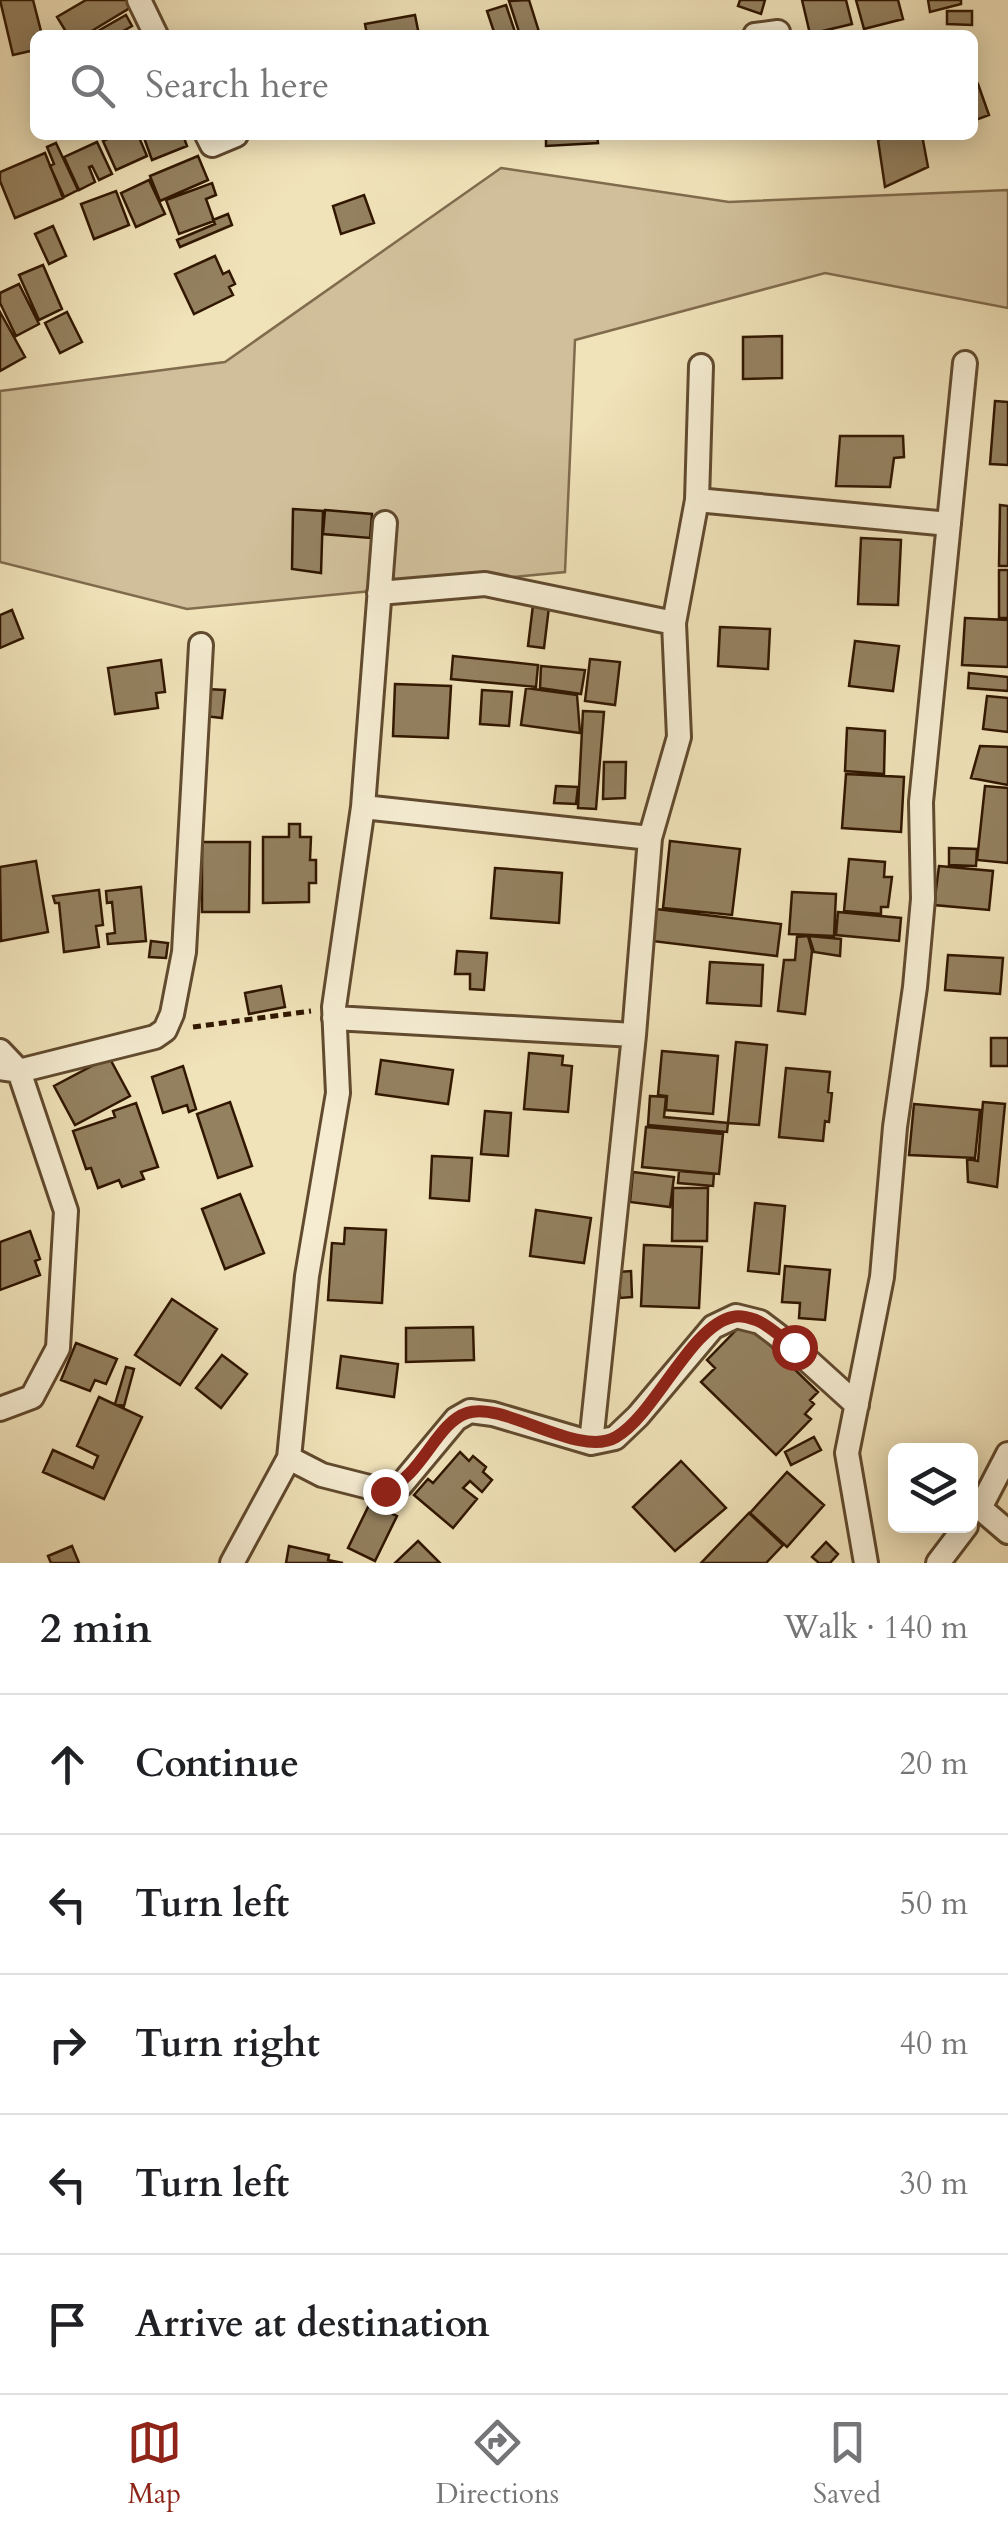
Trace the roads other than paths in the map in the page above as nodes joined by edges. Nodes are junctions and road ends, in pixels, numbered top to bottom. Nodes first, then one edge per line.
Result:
1 (139, 0) edge
2 (154, 30) edge
3 (964, 363) dead end
4 (700, 366) dead end
5 (696, 500) junction
6 (384, 523) dead end
7 (948, 524) junction
8 (379, 593) junction
9 (674, 624) junction
10 (201, 645) dead end
11 (363, 808) junction
12 (650, 838) junction
13 (334, 1013) junction
14 (634, 1036) junction
15 (0, 1051) edge
16 (10, 1070) edge
17 (857, 1405) junction
18 (0, 1409) edge
19 (591, 1443) junction
20 (1008, 1454) edge
21 (289, 1458) junction
22 (1008, 1475) edge
23 (978, 1507) edge
24 (978, 1511) edge
25 (978, 1520) edge
26 (1008, 1532) edge
27 (961, 1533) edge
28 (232, 1563) edge
29 (866, 1563) edge
30 (938, 1563) edge

1 - 2 street
3 - 7 street
4 - 5 street
5 - 7 street
5 - 9 street
6 - 8 street
7 - 17 street
8 - 9 street
8 - 11 street
9 - 12 street
10 - 16 street
11 - 12 street
11 - 13 street
12 - 14 street
13 - 14 street
13 - 21 street
14 - 19 street
15 - 16 street
16 - 18 street
17 - 19 street
17 - 29 street
19 - 21 street
20 - 23 street
21 - 28 street
22 - 24 street
25 - 26 street
27 - 30 street

